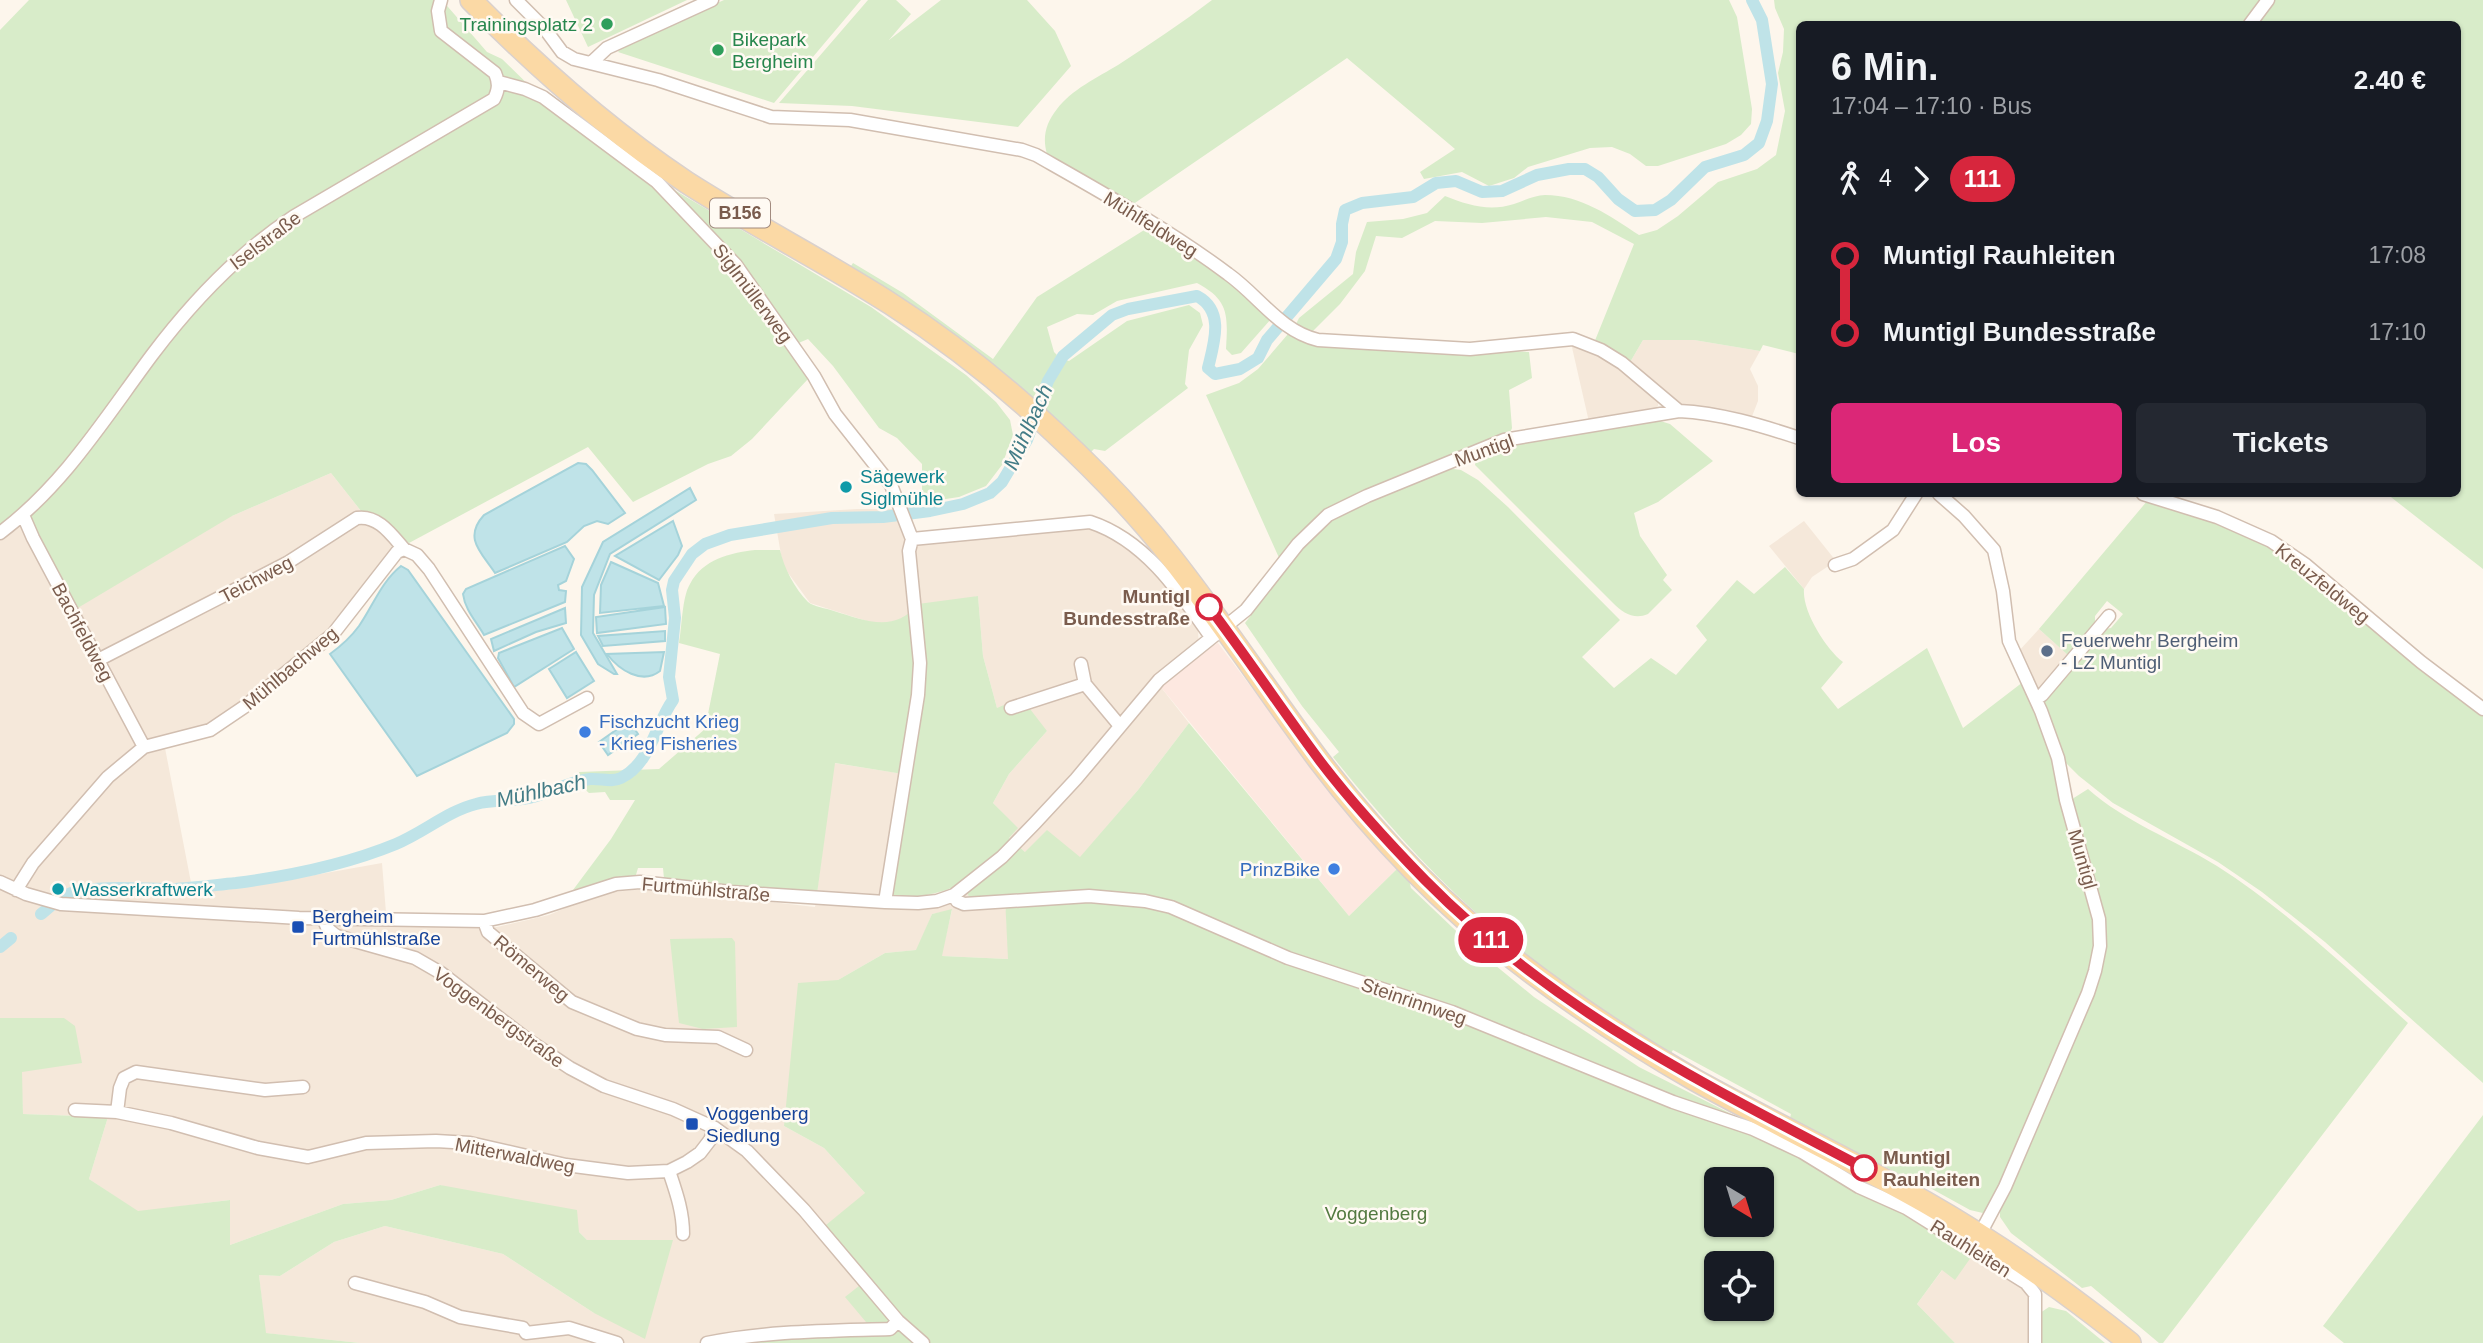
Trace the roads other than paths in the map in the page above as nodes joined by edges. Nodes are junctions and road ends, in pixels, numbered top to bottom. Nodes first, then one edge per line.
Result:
1 (441, 0) edge
2 (471, 0) edge
3 (516, 0) edge
4 (712, 0) edge
5 (2268, 0) edge
6 (2252, 21) edge
7 (591, 63) junction
8 (499, 82) junction
9 (1679, 411) junction
10 (1796, 437) edge
11 (1914, 497) edge
12 (1942, 497) edge
13 (2153, 497) edge
14 (23, 515) junction
15 (0, 533) edge
16 (912, 538) junction
17 (404, 549) junction
18 (1835, 565) dead end
19 (2109, 616) dead end
20 (1217, 632) junction
21 (98, 660) junction
22 (1081, 664) dead end
23 (1085, 684) junction
24 (587, 698) dead end
25 (2036, 699) junction
26 (1011, 708) dead end
27 (2483, 709) edge
28 (1120, 726) junction
29 (144, 747) junction
30 (0, 882) edge
31 (16, 890) junction
32 (954, 895) junction
33 (885, 902) junction
34 (324, 917) junction
35 (484, 921) junction
36 (747, 1050) dead end
37 (303, 1087) dead end
38 (75, 1110) dead end
39 (117, 1112) junction
40 (715, 1128) junction
41 (669, 1171) junction
42 (1859, 1187) joint
43 (683, 1234) dead end
44 (1980, 1234) junction
45 (355, 1283) dead end
46 (898, 1321) junction
47 (617, 1343) edge
48 (707, 1343) edge
49 (923, 1343) edge
50 (2035, 1343) edge
51 (2130, 1343) edge

1 - 8 street
2 - 20 main road, B156
3 - 7 street
4 - 7 street
5 - 6 street
7 - 9 street, Mühlfeldweg
8 - 14 street, Iselstraße
8 - 16 street, Siglmüllerweg
9 - 10 street, Muntigl
9 - 20 street, Muntigl
11 - 18 street
12 - 25 street, Muntigl
13 - 27 street, Kreuzfeldweg
14 - 15 street, Iselstraße
14 - 21 street, Bachfeldweg
16 - 20 street
16 - 33 street, Siglmüllerweg
17 - 21 street, Teichweg
17 - 24 street
17 - 29 street, Mühlbachweg
19 - 25 street
20 - 28 street, Furtmühlstraße
20 - 44 main road, B156
21 - 29 street, Bachfeldweg
22 - 23 street
23 - 26 street
23 - 28 street
25 - 44 street, Muntigl
28 - 32 street, Furtmühlstraße
29 - 31 street, Mühlbachweg
30 - 31 street, Furtmühlstraße
31 - 34 street, Furtmühlstraße
32 - 33 street, Furtmühlstraße
32 - 42 street, Steinrinnweg
33 - 35 street, Furtmühlstraße
34 - 35 street, Furtmühlstraße
34 - 40 street, Voggenbergstraße
35 - 36 street, Römerweg
37 - 39 street
38 - 39 street, Mitterwaldweg
39 - 41 street, Mitterwaldweg
40 - 41 street, Mitterwaldweg
40 - 46 street, Voggenbergstraße
41 - 43 street
42 - 50 street, Rauhleiten
44 - 51 main road, B156
45 - 47 street
46 - 48 street
46 - 49 street, Voggenbergstraße

